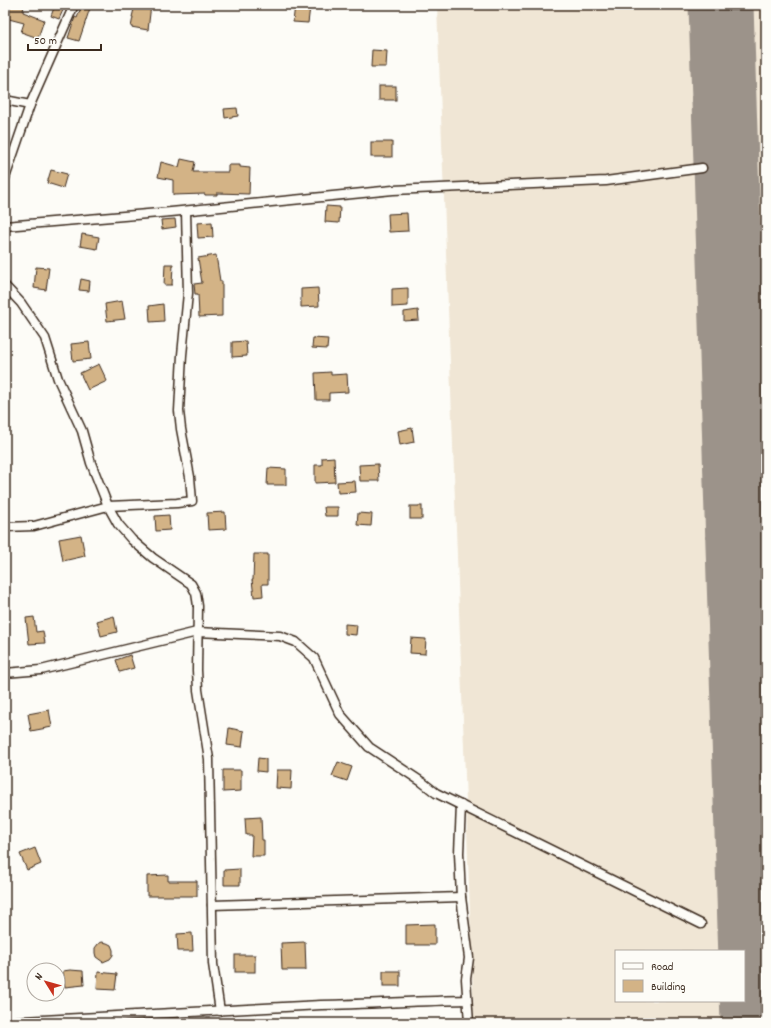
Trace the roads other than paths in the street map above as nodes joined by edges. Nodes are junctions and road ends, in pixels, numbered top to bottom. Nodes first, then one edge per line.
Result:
1 (74, 5) edge
2 (5, 100) edge
3 (30, 105) junction
4 (702, 168) dead end
5 (5, 178) edge
6 (186, 211) junction
7 (5, 226) edge
8 (5, 286) edge
9 (108, 506) junction
10 (5, 527) edge
11 (197, 632) junction
12 (5, 673) edge
13 (461, 805) junction
14 (461, 897) junction
15 (212, 905) junction
16 (701, 924) dead end
17 (467, 1000) junction
18 (220, 1011) junction
19 (5, 1022) edge
20 (17, 1022) edge
21 (469, 1023) edge

1 - 3 street
2 - 3 street
3 - 5 street
4 - 6 street
6 - 7 street
6 - 9 street
8 - 9 street
9 - 10 street
9 - 11 street
11 - 12 street
11 - 13 street
11 - 15 street
13 - 14 street
13 - 16 street
14 - 15 street
14 - 17 street
15 - 18 street
17 - 18 street
17 - 21 street
18 - 20 street
19 - 20 street

